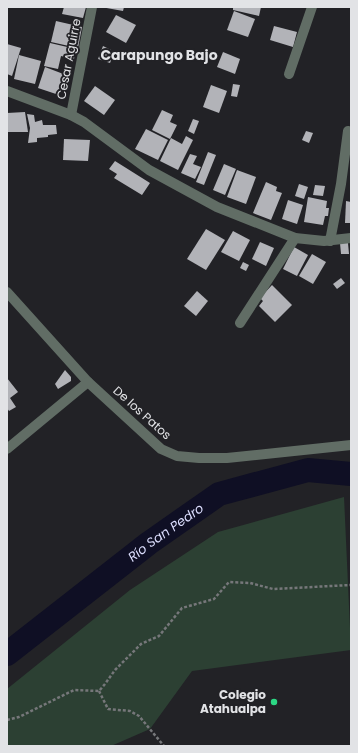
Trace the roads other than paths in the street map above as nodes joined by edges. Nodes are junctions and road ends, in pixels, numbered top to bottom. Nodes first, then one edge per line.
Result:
1 (92, 7) edge
2 (312, 7) edge
3 (289, 74) dead end
4 (7, 91) edge
5 (71, 115) junction
6 (348, 131) dead end
7 (295, 238) junction
8 (351, 238) edge
9 (330, 241) junction
10 (7, 293) edge
11 (240, 323) dead end
12 (88, 382) junction
13 (351, 445) edge
14 (7, 449) edge

1 - 5 street, Cesar Aguirre
2 - 3 street
4 - 5 street
5 - 7 street
6 - 9 street
7 - 9 street
7 - 11 street
8 - 9 street
10 - 12 street, De los Patos
12 - 13 street, De los Patos
12 - 14 street

